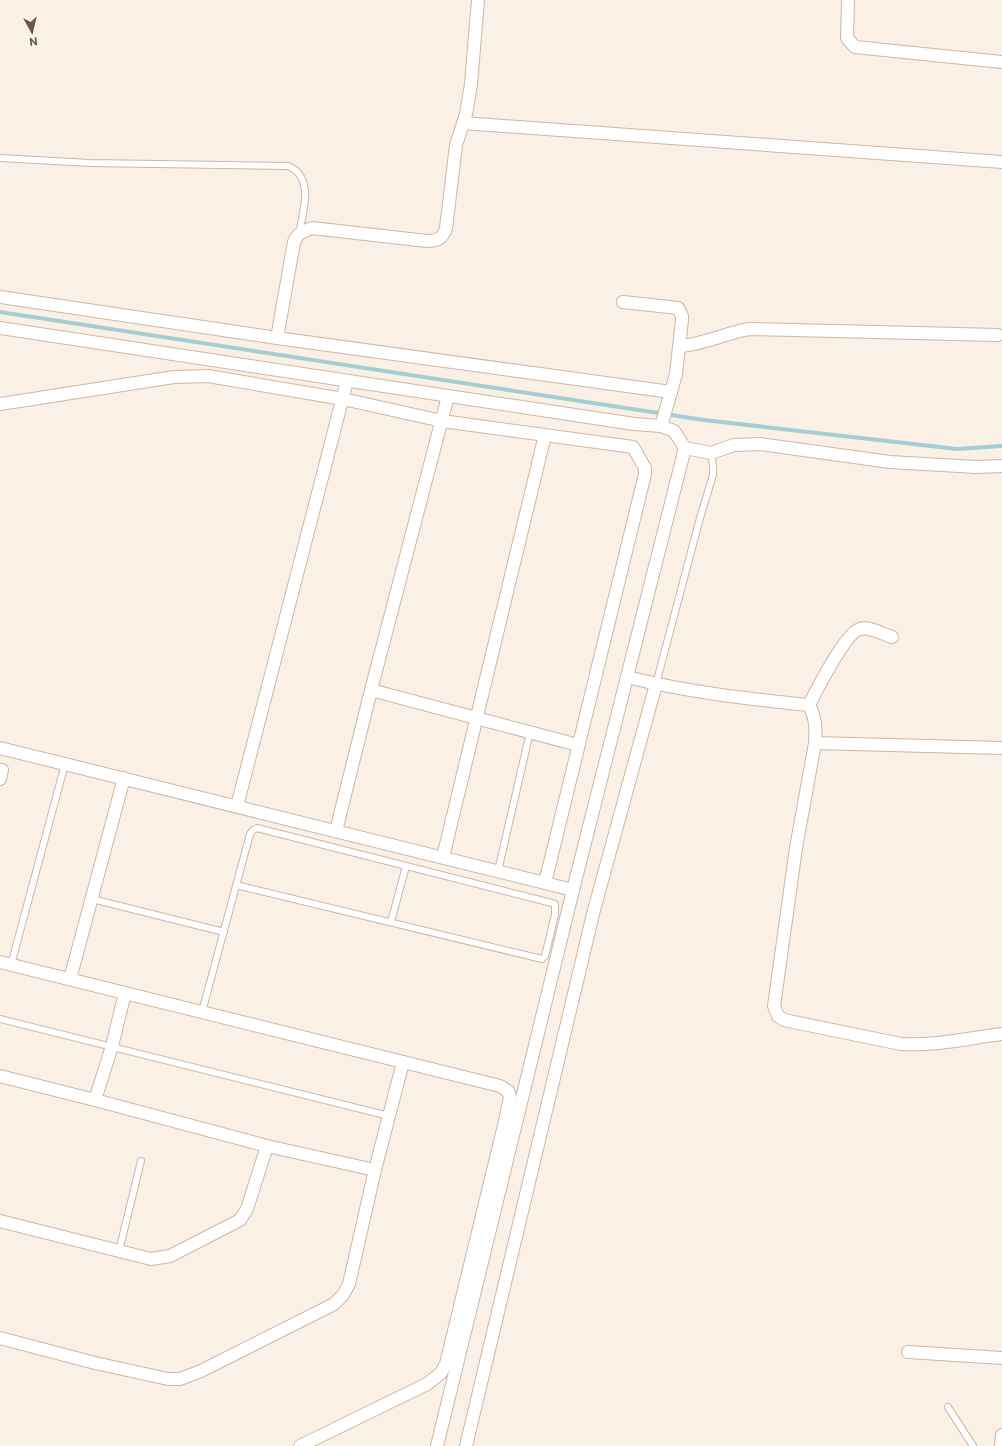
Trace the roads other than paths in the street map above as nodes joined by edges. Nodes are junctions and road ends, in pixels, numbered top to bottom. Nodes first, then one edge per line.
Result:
1 (478, 0) edge
2 (848, 0) edge
3 (1002, 62) edge
4 (463, 123) junction
5 (0, 158) edge
6 (1002, 162) edge
7 (299, 234) junction
8 (0, 297) edge
9 (623, 302) dead end
10 (0, 328) edge
11 (998, 335) dead end
12 (277, 338) junction
13 (679, 346) junction
14 (347, 381) junction
15 (448, 396) junction
16 (669, 397) junction
17 (343, 399) junction
18 (0, 404) edge
19 (442, 421) junction
20 (662, 422) junction
21 (545, 435) junction
22 (685, 448) junction
23 (711, 453) junction
24 (1002, 466) edge
25 (892, 637) dead end
26 (627, 677) junction
27 (656, 684) junction
28 (371, 690) junction
29 (809, 706) junction
30 (476, 718) junction
31 (530, 732) junction
32 (815, 743) junction
33 (578, 745) junction
34 (0, 748) edge
35 (1002, 748) edge
36 (64, 764) junction
37 (124, 778) junction
38 (237, 806) junction
39 (336, 831) junction
40 (443, 858) junction
41 (406, 866) junction
42 (498, 871) junction
43 (545, 883) junction
44 (236, 885) junction
45 (574, 890) junction
46 (92, 899) junction
47 (392, 922) junction
48 (224, 932) junction
49 (6, 963) edge
50 (70, 979) junction
51 (125, 993) junction
52 (202, 1012) junction
53 (0, 1019) edge
54 (1002, 1034) edge
55 (112, 1046) junction
56 (403, 1062) junction
57 (0, 1076) edge
58 (96, 1100) junction
59 (389, 1116) junction
60 (511, 1118) junction
61 (267, 1146) junction
62 (141, 1161) dead end
63 (375, 1170) junction
64 (0, 1221) edge
65 (119, 1251) junction
66 (0, 1338) edge
67 (908, 1352) dead end
68 (1002, 1358) edge
69 (948, 1407) dead end
70 (1002, 1435) edge
71 (300, 1446) edge
72 (437, 1446) edge
73 (466, 1446) edge
74 (973, 1446) edge
75 (1001, 1446) edge

1 - 4 street
2 - 3 street
4 - 6 street
4 - 7 street
5 - 7 lane
7 - 12 street
8 - 12 street
9 - 13 street
10 - 14 street
11 - 13 street
12 - 16 street
13 - 16 street
14 - 15 street
14 - 17 street
15 - 19 street
15 - 20 street
16 - 20 street
17 - 18 street
17 - 19 street
17 - 38 street
19 - 21 street
19 - 28 street
20 - 22 street
21 - 30 street
21 - 33 street
22 - 23 street
22 - 26 street
23 - 24 street
23 - 27 lane
25 - 29 street
26 - 27 street
26 - 45 street
27 - 29 street
27 - 73 street
28 - 30 street
28 - 39 street
29 - 32 street
30 - 31 street
30 - 40 street
31 - 33 street
31 - 42 lane
32 - 35 street
32 - 54 street
33 - 43 street
34 - 36 street
36 - 37 street
36 - 49 lane
37 - 38 street
37 - 46 street
38 - 39 street
39 - 40 street
40 - 42 street
41 - 44 lane
41 - 47 lane
41 - 47 lane
42 - 43 street
43 - 45 street
44 - 47 lane
44 - 48 lane
45 - 60 street
46 - 48 lane
46 - 50 street
48 - 52 lane
49 - 50 street
50 - 51 street
51 - 52 street
51 - 55 street
52 - 56 street
53 - 55 lane
55 - 58 street
55 - 59 lane
56 - 59 street
56 - 60 street
57 - 58 street
58 - 61 street
59 - 63 street
60 - 71 street
60 - 72 street
61 - 63 street
61 - 65 street
62 - 65 lane
63 - 66 street
64 - 65 street
67 - 68 street
69 - 74 lane
70 - 75 street

